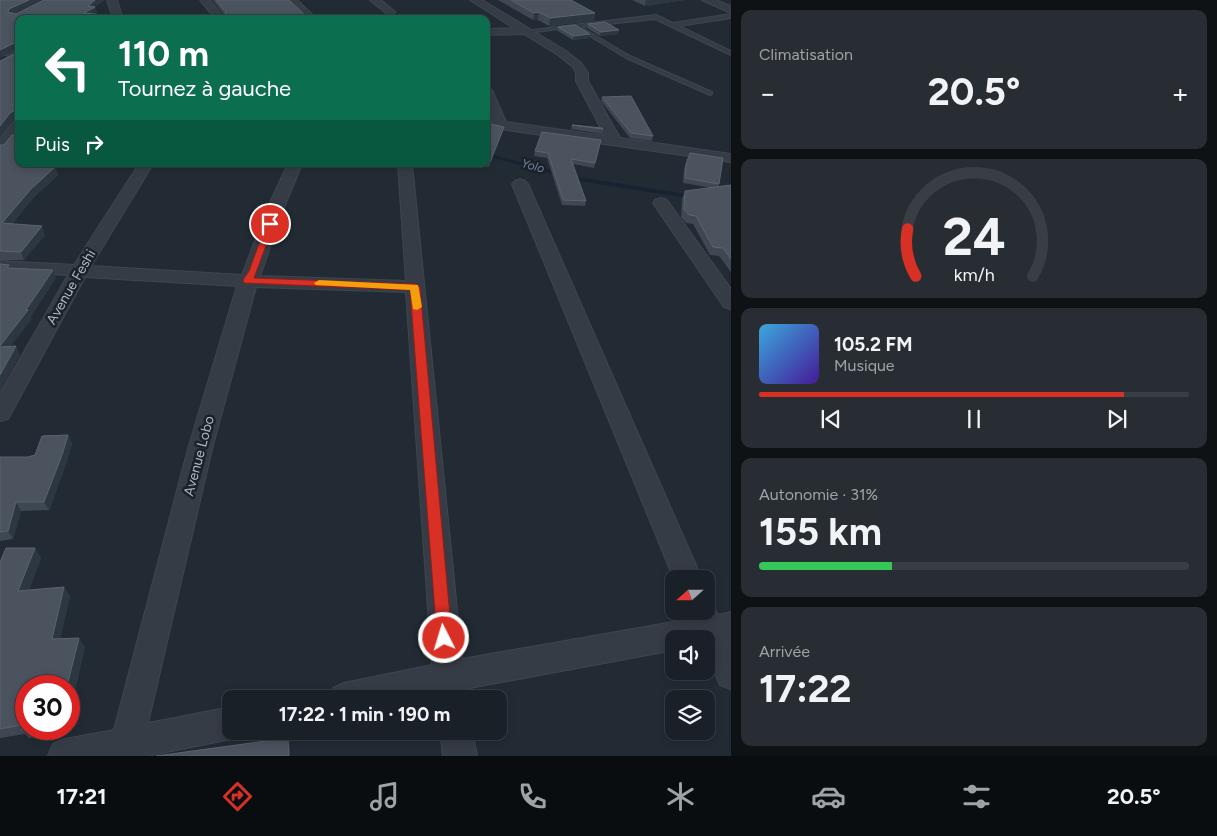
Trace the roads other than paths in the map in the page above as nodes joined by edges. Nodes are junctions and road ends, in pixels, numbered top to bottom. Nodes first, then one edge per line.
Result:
1 (112, 0) edge
2 (205, 0) edge
3 (292, 0) edge
4 (376, 0) edge
5 (475, 0) edge
6 (707, 0) edge
7 (731, 10) edge
8 (390, 12) dead end
9 (117, 15) edge
10 (217, 15) edge
11 (308, 15) edge
12 (731, 16) edge
13 (673, 25) junction
14 (577, 27) junction
15 (490, 32) edge
16 (527, 32) junction
17 (0, 51) edge
18 (731, 52) edge
19 (15, 54) edge
20 (15, 56) edge
21 (0, 65) edge
22 (710, 93) dead end
23 (490, 100) edge
24 (490, 124) edge
25 (500, 125) junction
26 (15, 130) edge
27 (614, 140) junction
28 (0, 148) edge
29 (731, 158) edge
30 (144, 167) edge
31 (294, 167) edge
32 (405, 167) edge
33 (520, 184) dead end
34 (661, 203) dead end
35 (0, 266) edge
36 (79, 272) junction
37 (248, 280) junction
38 (415, 287) junction
39 (731, 303) edge
40 (0, 413) edge
41 (684, 570) edge
42 (714, 622) edge
43 (731, 674) edge
44 (450, 688) edge
45 (431, 690) edge
46 (222, 725) edge
47 (457, 740) edge
48 (125, 750) edge
49 (65, 756) edge
50 (460, 756) edge

1 - 9 street
2 - 10 street
3 - 11 street
4 - 8 street
5 - 16 street
6 - 7 street
12 - 13 lane
13 - 14 lane
13 - 18 lane
14 - 16 lane
14 - 22 lane
15 - 16 street
16 - 27 street
17 - 19 street
20 - 21 street
23 - 25 street
24 - 25 street
25 - 27 street
26 - 28 street
27 - 29 street
30 - 36 street, Avenue Feshi
31 - 37 street, Avenue Lobo
32 - 38 street
33 - 41 street
34 - 39 street
35 - 36 street
36 - 37 street
36 - 40 street, Avenue Feshi
37 - 38 street
37 - 48 street, Avenue Lobo
38 - 44 street
42 - 43 street
42 - 44 street
44 - 45 street
46 - 48 street
47 - 50 street
48 - 49 street

